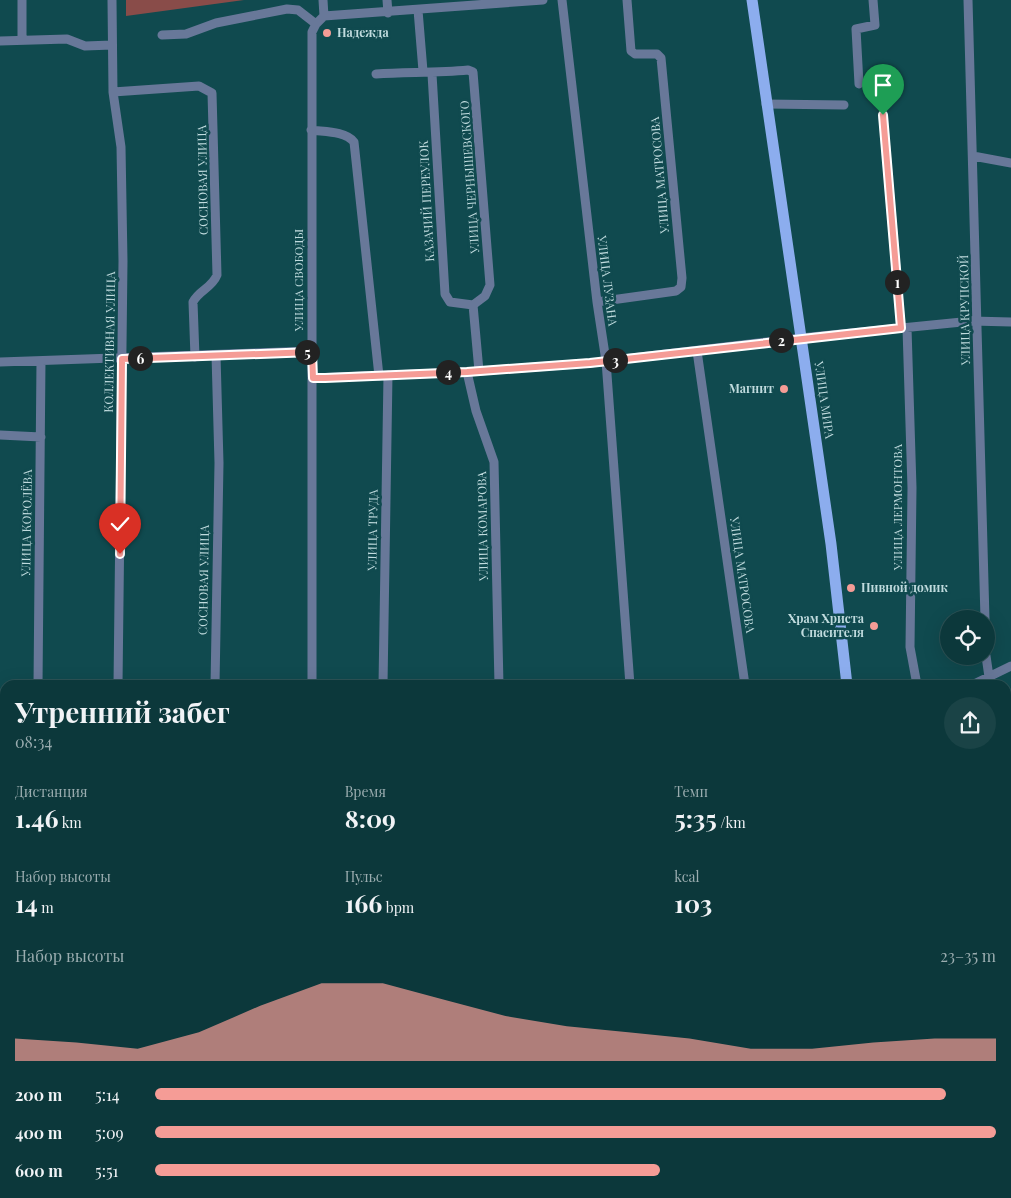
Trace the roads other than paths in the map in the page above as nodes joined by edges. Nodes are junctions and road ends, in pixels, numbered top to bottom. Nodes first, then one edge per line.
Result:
1 (22, 0) edge
2 (112, 0) edge
3 (323, 0) edge
4 (387, 0) edge
5 (543, 0) edge
6 (562, 0) edge
7 (627, 0) edge
8 (752, 0) edge
9 (873, 0) edge
10 (968, 0) edge
11 (418, 10) junction
12 (388, 13) junction
13 (324, 16) junction
14 (316, 24) junction
15 (162, 35) dead end
16 (22, 40) junction
17 (0, 41) edge
18 (112, 45) junction
19 (428, 72) junction
20 (376, 74) dead end
21 (859, 84) dead end
22 (113, 92) junction
23 (766, 104) junction
24 (844, 105) dead end
25 (883, 115) dead end
26 (311, 130) junction
27 (973, 156) junction
28 (1011, 163) edge
29 (597, 302) junction
30 (473, 306) junction
31 (979, 320) junction
32 (1011, 322) edge
33 (904, 328) junction
34 (802, 338) junction
35 (697, 351) junction
36 (312, 352) junction
37 (216, 355) junction
38 (194, 356) junction
39 (122, 359) junction
40 (41, 361) junction
41 (606, 361) junction
42 (0, 362) edge
43 (479, 371) junction
44 (467, 372) junction
45 (383, 375) junction
46 (313, 378) junction
47 (0, 435) edge
48 (41, 436) junction
49 (985, 610) edge
50 (987, 665) edge
51 (1011, 666) edge
52 (989, 677) junction
53 (38, 680) edge
54 (118, 680) edge
55 (215, 680) edge
56 (312, 680) edge
57 (383, 680) edge
58 (499, 680) edge
59 (630, 680) edge
60 (744, 680) edge
61 (846, 680) edge
62 (916, 680) edge
63 (983, 680) edge

1 - 16 street
2 - 18 street, КОЛЛЕКТИВНАЯ УЛИЦА
3 - 13 street
4 - 12 street
5 - 11 street
6 - 29 street, УЛИЦА ЛУЗАНА
7 - 29 street, УЛИЦА МАТРОСОВА
8 - 23 main road, УЛИЦА МИРА
9 - 21 street
10 - 27 street, УЛИЦА КРУПСКОЙ
11 - 12 street
11 - 19 street, КАЗАЧИЙ ПЕРЕУЛОК
12 - 13 street
13 - 14 street
14 - 15 street
14 - 26 street, УЛИЦА СВОБОДЫ
16 - 17 street
16 - 18 street
18 - 22 street, КОЛЛЕКТИВНАЯ УЛИЦА
19 - 20 street, УЛИЦА ЧЕРНЫШЕВСКОГО
19 - 30 street, КАЗАЧИЙ ПЕРЕУЛОК
19 - 30 street, УЛИЦА ЧЕРНЫШЕВСКОГО
22 - 38 street, СОСНОВАЯ УЛИЦА
22 - 39 street, КОЛЛЕКТИВНАЯ УЛИЦА
23 - 24 street
23 - 34 main road, УЛИЦА МИРА
25 - 33 street, УЛИЦА ЛЕРМОНТОВА
26 - 36 street, УЛИЦА СВОБОДЫ
26 - 45 street, УЛИЦА ТРУДА
27 - 28 street
27 - 31 street, УЛИЦА КРУПСКОЙ
29 - 41 street, УЛИЦА ЛУЗАНА
30 - 43 street
31 - 32 street
31 - 33 street
31 - 49 street, УЛИЦА КРУПСКОЙ
33 - 34 street
33 - 62 street, УЛИЦА ЛЕРМОНТОВА
34 - 35 street
34 - 61 main road, УЛИЦА МИРА
35 - 41 street
35 - 60 street, УЛИЦА МАТРОСОВА
36 - 37 street
36 - 46 street, УЛИЦА СВОБОДЫ
37 - 38 street
37 - 55 street, СОСНОВАЯ УЛИЦА
38 - 39 street
39 - 40 street
39 - 54 street, КОЛЛЕКТИВНАЯ УЛИЦА
40 - 42 street
40 - 48 street, УЛИЦА КОРОЛЁВА
41 - 43 street
41 - 59 street, УЛИЦА ЛУЗАНА
43 - 44 street
44 - 45 street
44 - 58 street, УЛИЦА КОМАРОВА
45 - 46 street
45 - 57 street, УЛИЦА ТРУДА
46 - 56 street, УЛИЦА СВОБОДЫ
47 - 48 street
48 - 53 street, УЛИЦА КОРОЛЁВА
50 - 52 street
51 - 52 street
52 - 63 street

